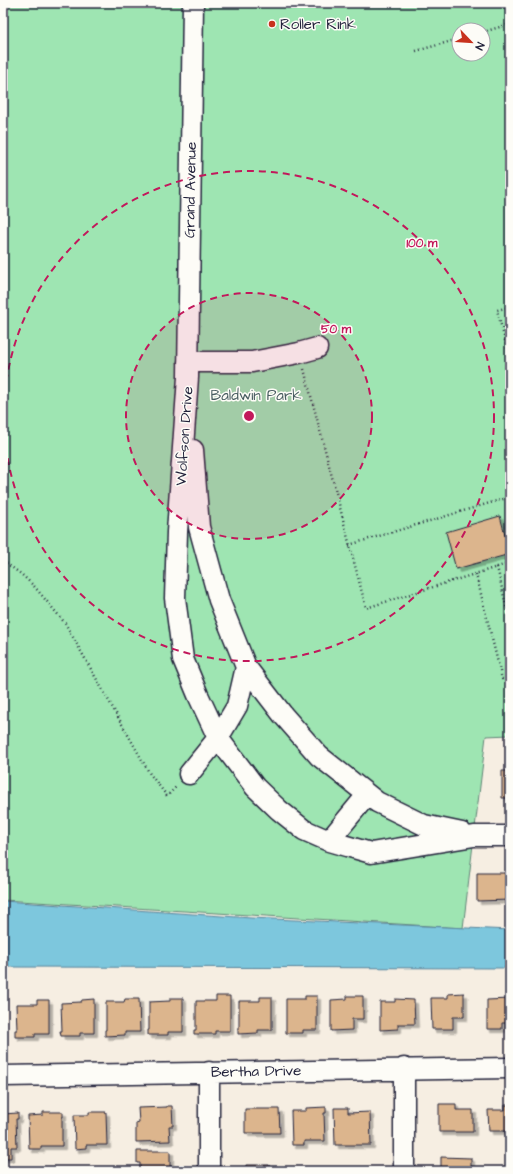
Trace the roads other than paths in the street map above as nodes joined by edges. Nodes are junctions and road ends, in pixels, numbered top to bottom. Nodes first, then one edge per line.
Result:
1 (192, 3) edge
2 (308, 350) road end
3 (188, 369) junction
4 (246, 668) junction
5 (218, 738) junction
6 (189, 774) road end
7 (367, 794) junction
8 (474, 836) junction
9 (510, 836) edge
10 (329, 841) junction
11 (404, 1068) junction
12 (510, 1068) edge
13 (209, 1072) junction
14 (3, 1076) edge
15 (209, 1171) edge
16 (404, 1171) edge

1 - 3 street, Grand Avenue
2 - 3 street
3 - 4 street, Wolfson Drive
3 - 5 street, Wolfson Drive
4 - 5 street
4 - 7 street, Wolfson Drive
5 - 6 street
5 - 10 street, Wolfson Drive
7 - 8 street, Wolfson Drive
7 - 10 street
8 - 9 street, Wolfson Drive
8 - 10 street, Wolfson Drive
11 - 12 street, Bertha Drive
11 - 13 street, Bertha Drive
11 - 16 street
13 - 14 street, Bertha Drive
13 - 15 street

